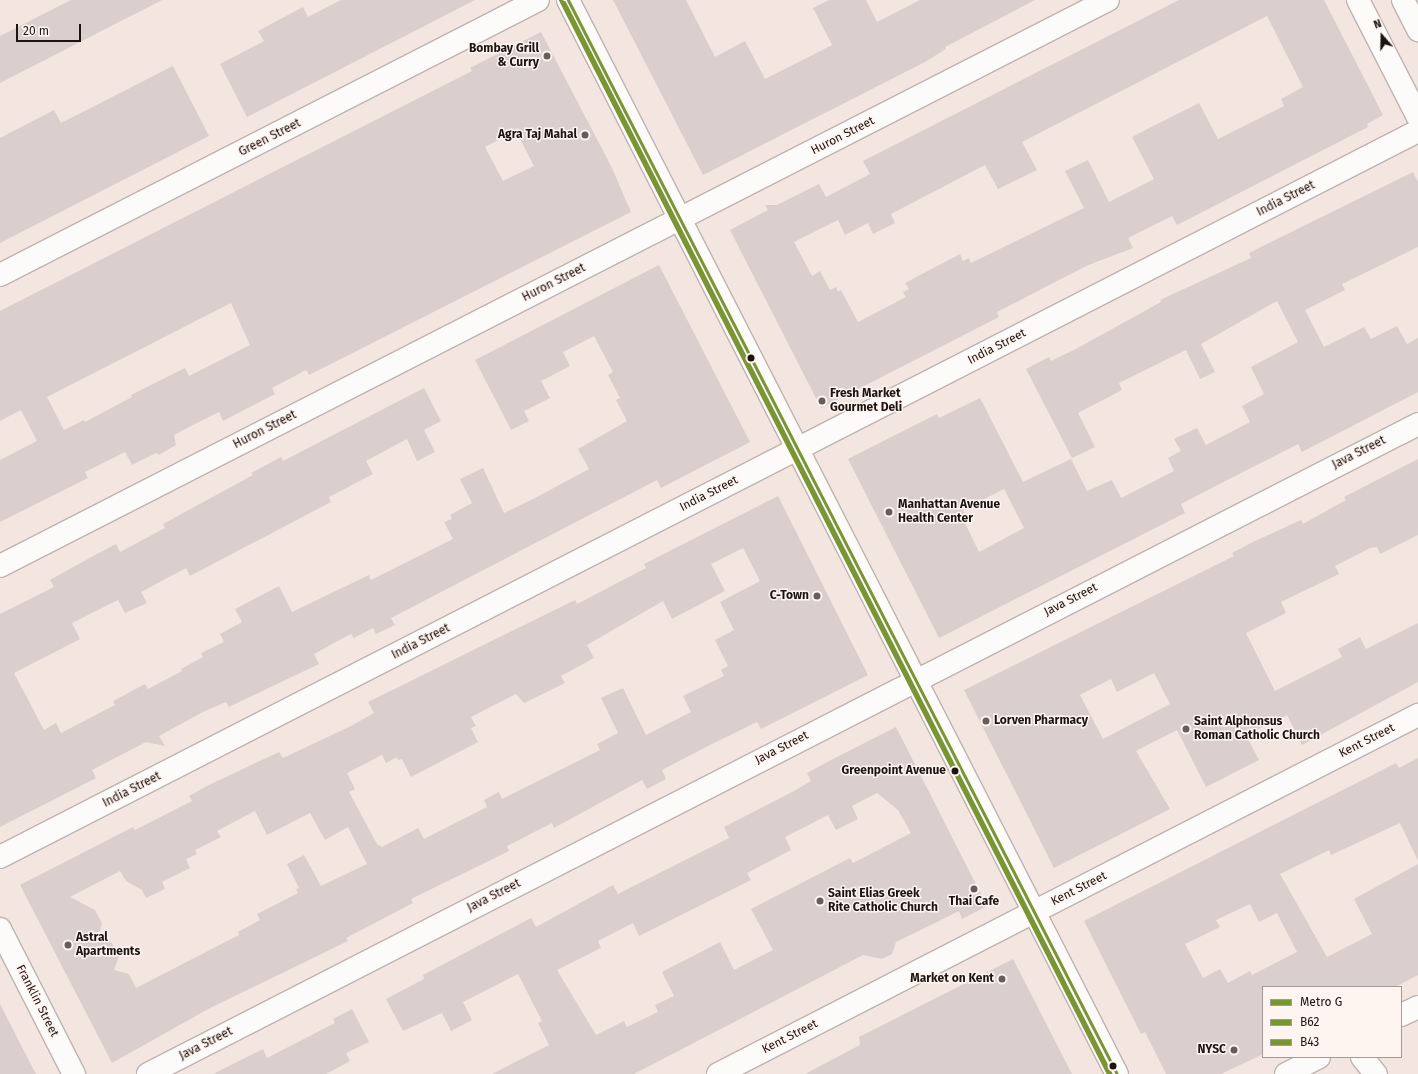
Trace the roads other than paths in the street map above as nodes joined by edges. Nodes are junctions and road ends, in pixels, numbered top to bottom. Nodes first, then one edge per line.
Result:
1 (538, 0) edge
2 (568, 0) edge
3 (1108, 0) edge
4 (1358, 0) edge
5 (1403, 0) edge
6 (1418, 30) edge
7 (1418, 116) edge
8 (1418, 131) edge
9 (680, 219) junction
10 (0, 275) edge
11 (1418, 424) edge
12 (798, 448) junction
13 (0, 566) edge
14 (916, 679) junction
15 (1418, 715) edge
16 (0, 857) edge
17 (1034, 912) junction
18 (0, 929) edge
19 (1418, 1007) edge
20 (1402, 1015) edge
21 (1317, 1058) edge
22 (1363, 1058) edge
23 (74, 1074) edge
24 (148, 1074) edge
25 (718, 1074) edge
26 (1117, 1074) edge
27 (1286, 1074) edge
28 (1376, 1074) edge

1 - 10 street, Green Street
2 - 9 street
3 - 9 street, Huron Street
4 - 7 street
5 - 6 street
8 - 12 street, India Street
9 - 12 street
9 - 13 street, Huron Street
11 - 14 street, Java Street
12 - 14 street
12 - 16 street, India Street
14 - 17 street
14 - 24 street, Java Street
15 - 17 street, Kent Street
17 - 25 street, Kent Street
17 - 26 street
18 - 23 street, Franklin Street
19 - 20 street
21 - 27 street
22 - 28 street

